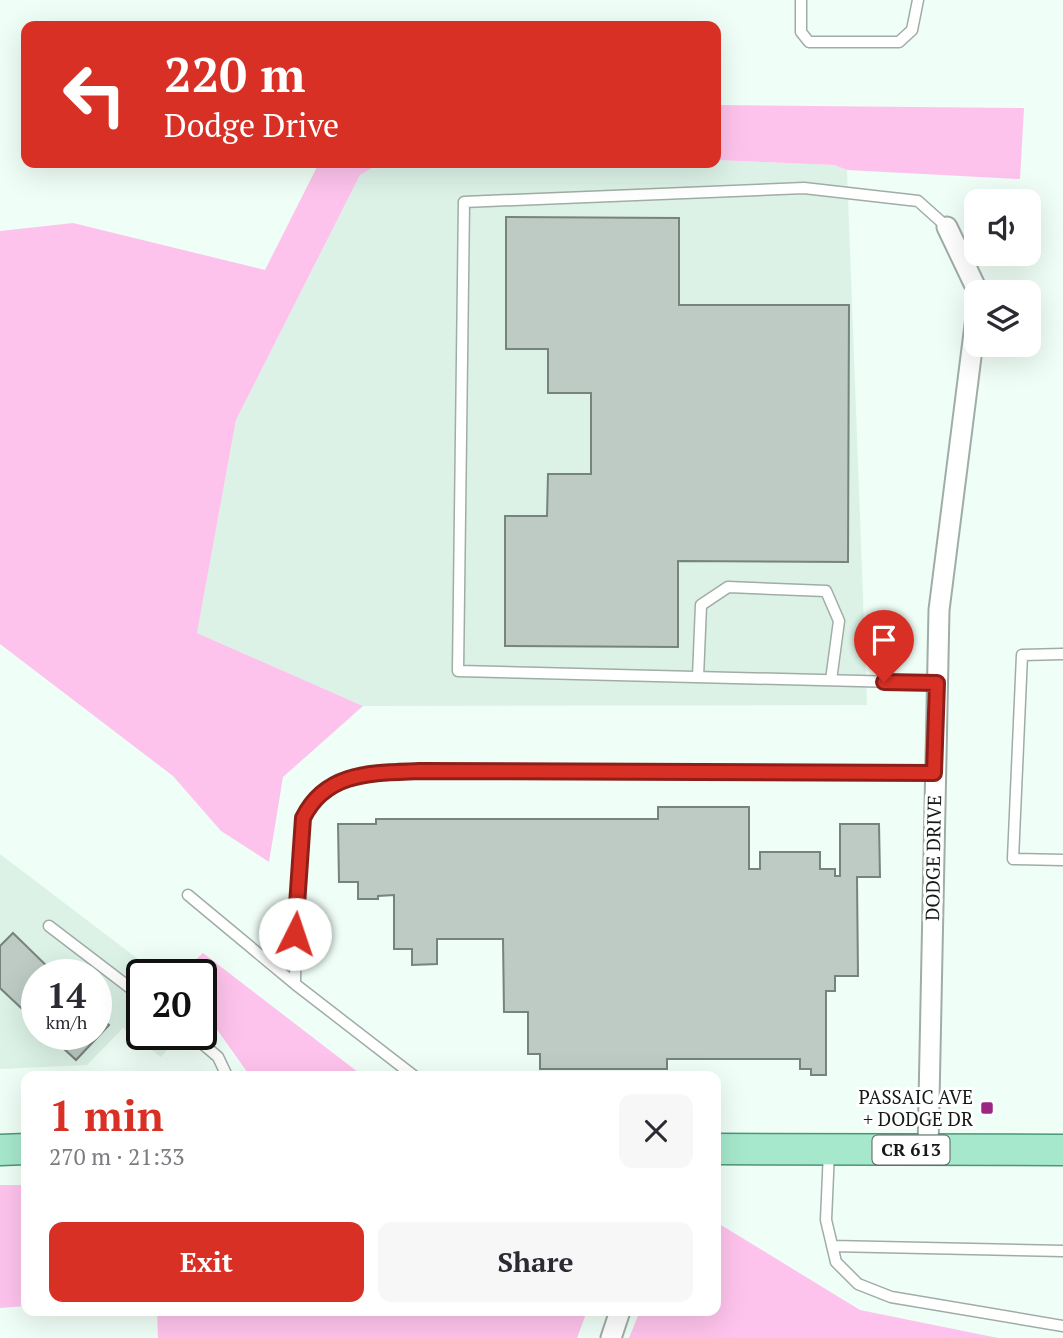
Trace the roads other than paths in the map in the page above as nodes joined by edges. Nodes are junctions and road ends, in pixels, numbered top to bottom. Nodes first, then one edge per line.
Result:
1 (801, 0) edge
2 (918, 0) edge
3 (947, 227) joint
4 (972, 280) edge
5 (971, 357) edge
6 (1063, 654) edge
7 (698, 677) junction
8 (831, 680) junction
9 (937, 683) junction
10 (934, 773) junction
11 (1063, 860) edge
12 (188, 895) dead end
13 (48, 926) dead end
14 (295, 984) junction
15 (126, 985) edge
16 (210, 1050) edge
17 (225, 1071) edge
18 (408, 1071) edge
19 (21, 1149) edge
20 (721, 1149) edge
21 (829, 1149) junction
22 (0, 1150) edge
23 (928, 1150) junction
24 (1063, 1150) edge
25 (832, 1246) junction
26 (1063, 1251) edge
27 (618, 1316) edge
28 (1063, 1326) edge
29 (611, 1338) edge

1 - 2 lane
3 - 4 street
3 - 7 lane
5 - 9 street, DODGE DRIVE
6 - 11 lane
7 - 8 lane
7 - 8 lane
8 - 9 lane
9 - 10 street, DODGE DRIVE
10 - 14 lane
10 - 23 street, DODGE DRIVE
12 - 14 lane
13 - 15 lane
14 - 18 lane
16 - 17 lane
19 - 22 main road
20 - 21 main road, CR 613
21 - 23 main road, CR 613
21 - 25 lane
23 - 24 main road, CR 613
25 - 26 lane
25 - 28 lane
27 - 29 street

